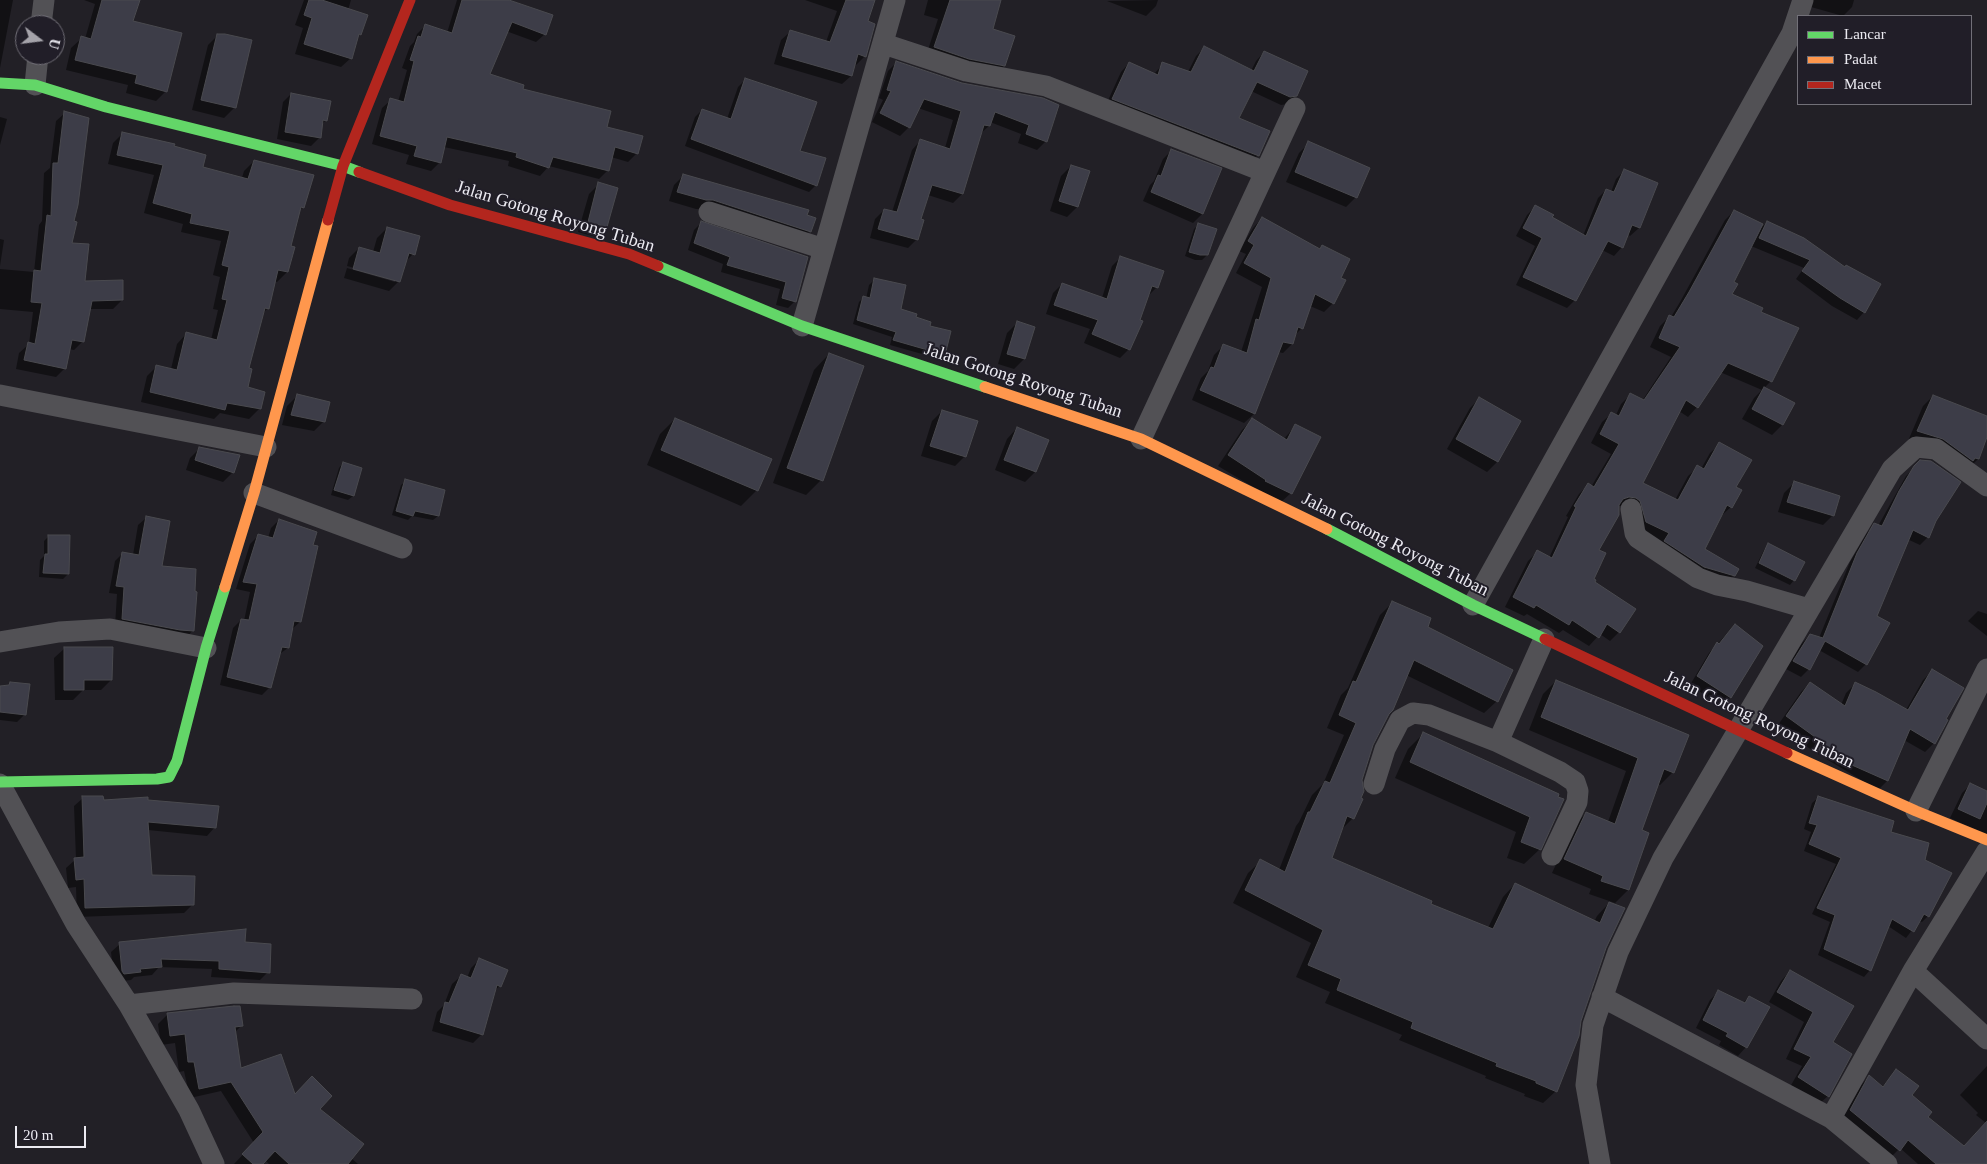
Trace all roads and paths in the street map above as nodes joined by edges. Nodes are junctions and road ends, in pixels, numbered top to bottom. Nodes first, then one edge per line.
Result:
1 (44, 0) edge
2 (410, 0) edge
3 (896, 0) edge
4 (1803, 0) edge
5 (42, 15) edge
6 (1797, 15) edge
7 (1797, 15) edge
8 (884, 44) junction
9 (37, 65) edge
10 (0, 83) edge
11 (35, 85) junction
12 (1295, 108) dead end
13 (343, 166) junction
14 (1265, 172) junction
15 (709, 212) dead end
16 (824, 249) junction
17 (802, 326) junction
18 (0, 394) edge
19 (1141, 439) junction
20 (266, 447) junction
21 (1987, 486) edge
22 (254, 494) junction
23 (1631, 509) dead end
24 (402, 548) dead end
25 (1473, 605) junction
26 (1809, 609) junction
27 (1544, 639) junction
28 (0, 642) edge
29 (206, 648) junction
30 (1987, 669) edge
31 (1738, 731) junction
32 (1498, 742) junction
33 (0, 783) edge
34 (1374, 784) dead end
35 (1916, 811) junction
36 (1987, 840) edge
37 (1987, 851) edge
38 (1552, 855) dead end
39 (1913, 971) junction
40 (1602, 997) junction
41 (412, 999) dead end
42 (129, 1005) junction
43 (1987, 1039) edge
44 (1831, 1118) junction
45 (214, 1164) edge
46 (1600, 1164) edge
47 (1887, 1164) edge

1 - 5 street
2 - 13 street
3 - 8 street
4 - 6 street
7 - 25 street
8 - 14 street
8 - 16 street
9 - 11 street
10 - 11 street, Jalan Gotong Royong Tuban
11 - 13 street, Jalan Gotong Royong Tuban
12 - 14 street
13 - 17 street, Jalan Gotong Royong Tuban
13 - 20 street
14 - 19 street
15 - 16 street
16 - 17 street
17 - 19 street, Jalan Gotong Royong Tuban
18 - 20 street
19 - 25 street, Jalan Gotong Royong Tuban
20 - 22 street
21 - 26 street
22 - 24 street
22 - 29 street
23 - 26 street
25 - 27 street, Jalan Gotong Royong Tuban
26 - 31 street
27 - 31 street, Jalan Gotong Royong Tuban
27 - 32 street
28 - 29 street
29 - 33 street
30 - 35 street
31 - 35 street, Jalan Gotong Royong Tuban
31 - 40 street
32 - 34 street
32 - 38 street
33 - 42 street
35 - 36 street, Jalan Gotong Royong Tuban
37 - 39 street
39 - 43 street
39 - 44 street
40 - 44 street
40 - 46 street
41 - 42 street
42 - 45 street
44 - 47 street

